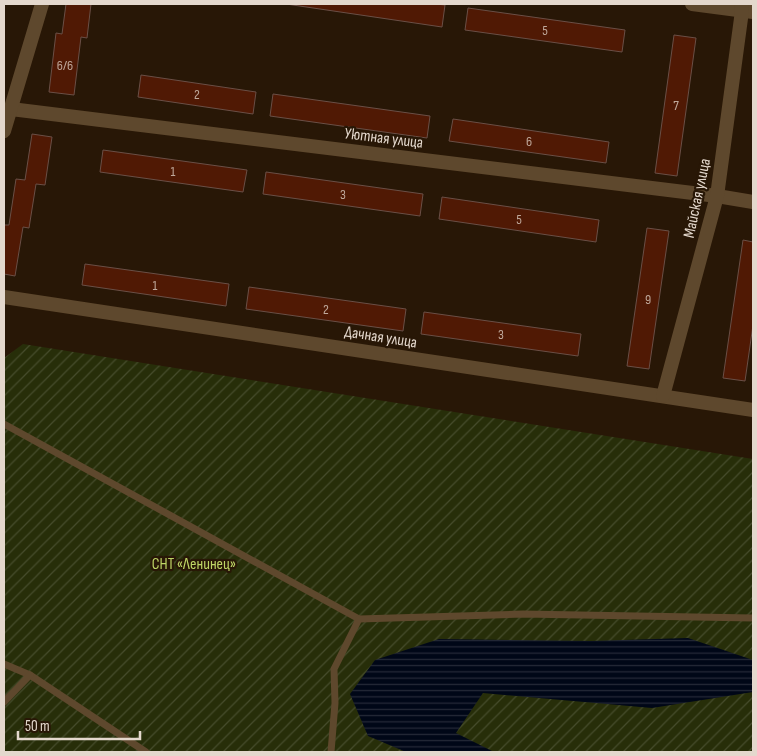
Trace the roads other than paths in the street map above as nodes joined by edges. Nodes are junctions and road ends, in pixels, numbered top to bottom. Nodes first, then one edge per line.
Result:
1 (42, 4) edge
2 (692, 4) edge
3 (745, 9) edge
4 (11, 109) junction
5 (4, 131) edge
6 (717, 196) junction
7 (753, 202) edge
8 (4, 297) edge
9 (663, 396) junction
10 (753, 410) edge
11 (4, 424) edge
12 (753, 618) edge
13 (359, 619) junction
14 (4, 664) edge
15 (30, 675) junction
16 (4, 702) edge
17 (146, 752) edge
18 (331, 752) edge

1 - 4 street
2 - 3 street
3 - 6 street, Майская улица
4 - 5 street
4 - 6 street, Уютная улица
6 - 7 street, Уютная улица
6 - 9 street, Майская улица
8 - 9 street, Дачная улица
9 - 10 street, Дачная улица
11 - 13 lane
12 - 13 lane
13 - 18 lane
14 - 15 lane
15 - 16 lane
15 - 17 lane

